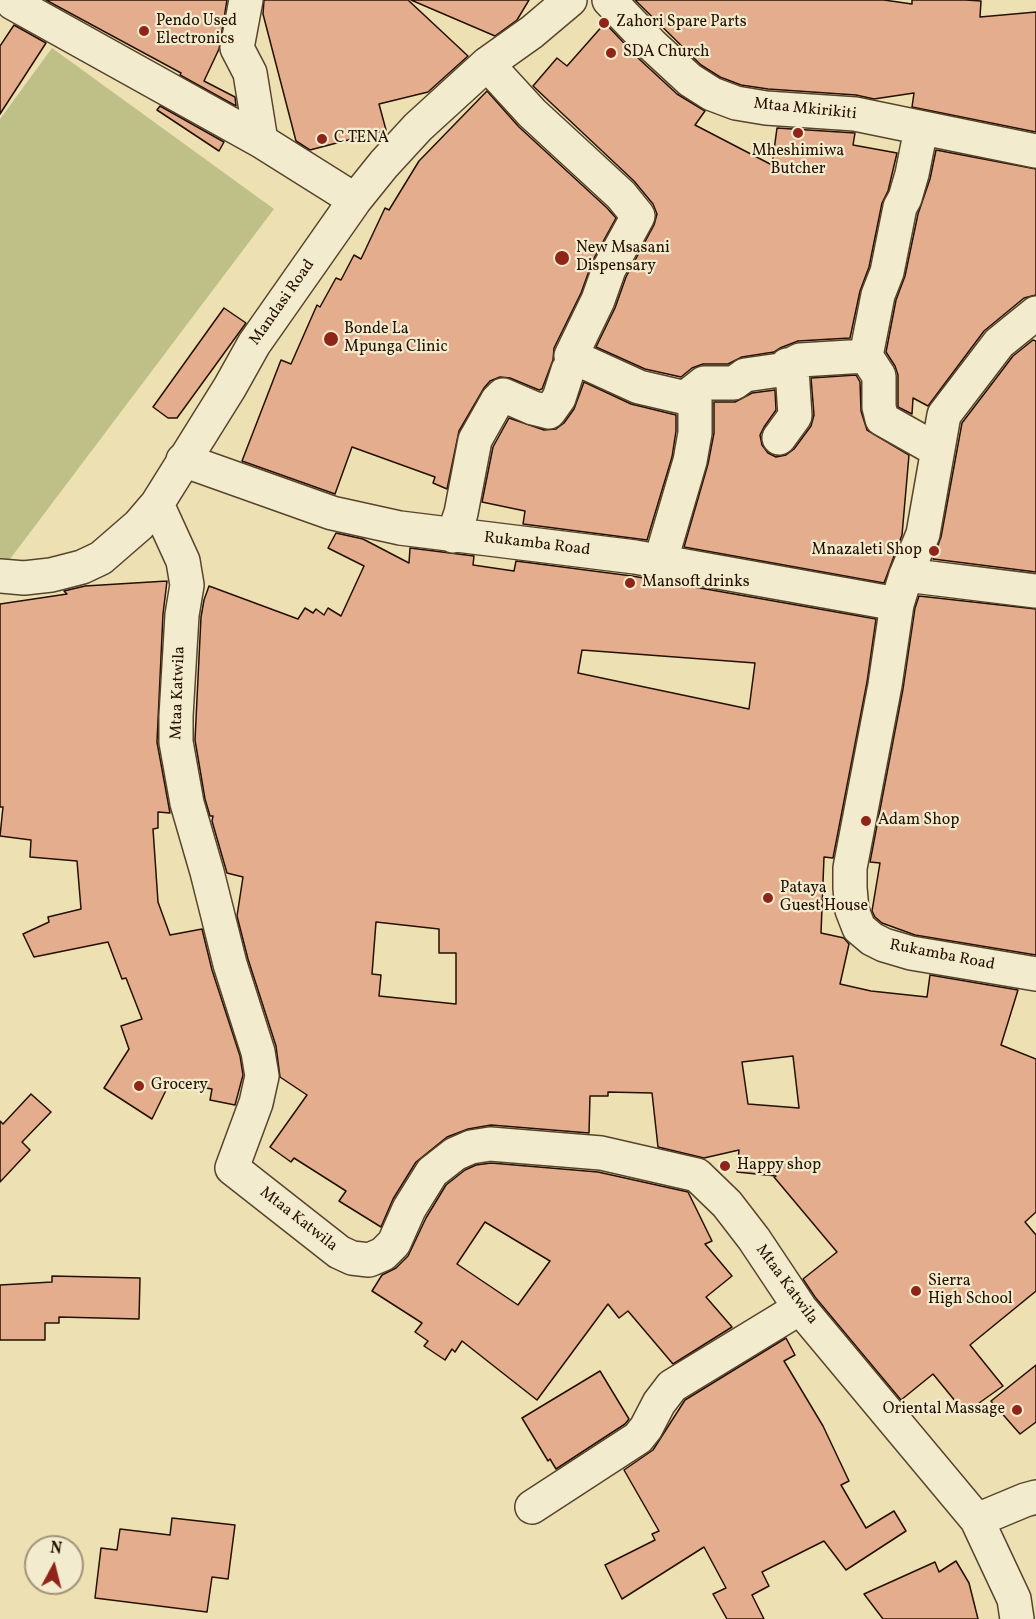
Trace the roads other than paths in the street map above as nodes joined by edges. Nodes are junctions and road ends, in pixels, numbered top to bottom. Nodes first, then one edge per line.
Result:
1 (246, 0) edge
2 (570, 0) edge
3 (609, 0) edge
4 (10, 1) edge
5 (487, 64) junction
6 (921, 129) junction
7 (261, 141) junction
8 (1036, 151) edge
9 (355, 200) junction
10 (1036, 313) edge
11 (866, 356) junction
12 (788, 365) junction
13 (568, 370) dead end
14 (685, 398) junction
15 (778, 438) dead end
16 (937, 450) junction
17 (183, 459) junction
18 (158, 504) junction
19 (453, 536) junction
20 (660, 563) junction
21 (0, 576) edge
22 (902, 590) junction
23 (1036, 591) edge
24 (1036, 974) edge
25 (800, 1308) junction
26 (1036, 1497) edge
27 (532, 1507) dead end
28 (977, 1520) junction
29 (1017, 1619) edge

1 - 7 street
2 - 5 street, Mandasi Road
3 - 6 street, Mtaa Mkirikiti
4 - 7 street
5 - 9 street, Mandasi Road
5 - 14 street
6 - 8 street, Mtaa Mkirikiti
6 - 11 street
7 - 9 street
9 - 17 street, Mandasi Road
10 - 16 street, Rukamba Road
11 - 12 street
11 - 16 street
12 - 14 street
12 - 15 street
13 - 19 street
14 - 20 street
16 - 22 street, Rukamba Road
17 - 18 street, Mandasi Road
17 - 19 street, Rukamba Road
18 - 21 street, Mandasi Road
18 - 25 street, Mtaa Katwila
19 - 20 street, Rukamba Road
20 - 22 street, Rukamba Road
22 - 23 street
22 - 24 street, Rukamba Road
25 - 27 street
25 - 28 street, Mtaa Katwila
26 - 28 street
28 - 29 street, Mtaa Katwila

